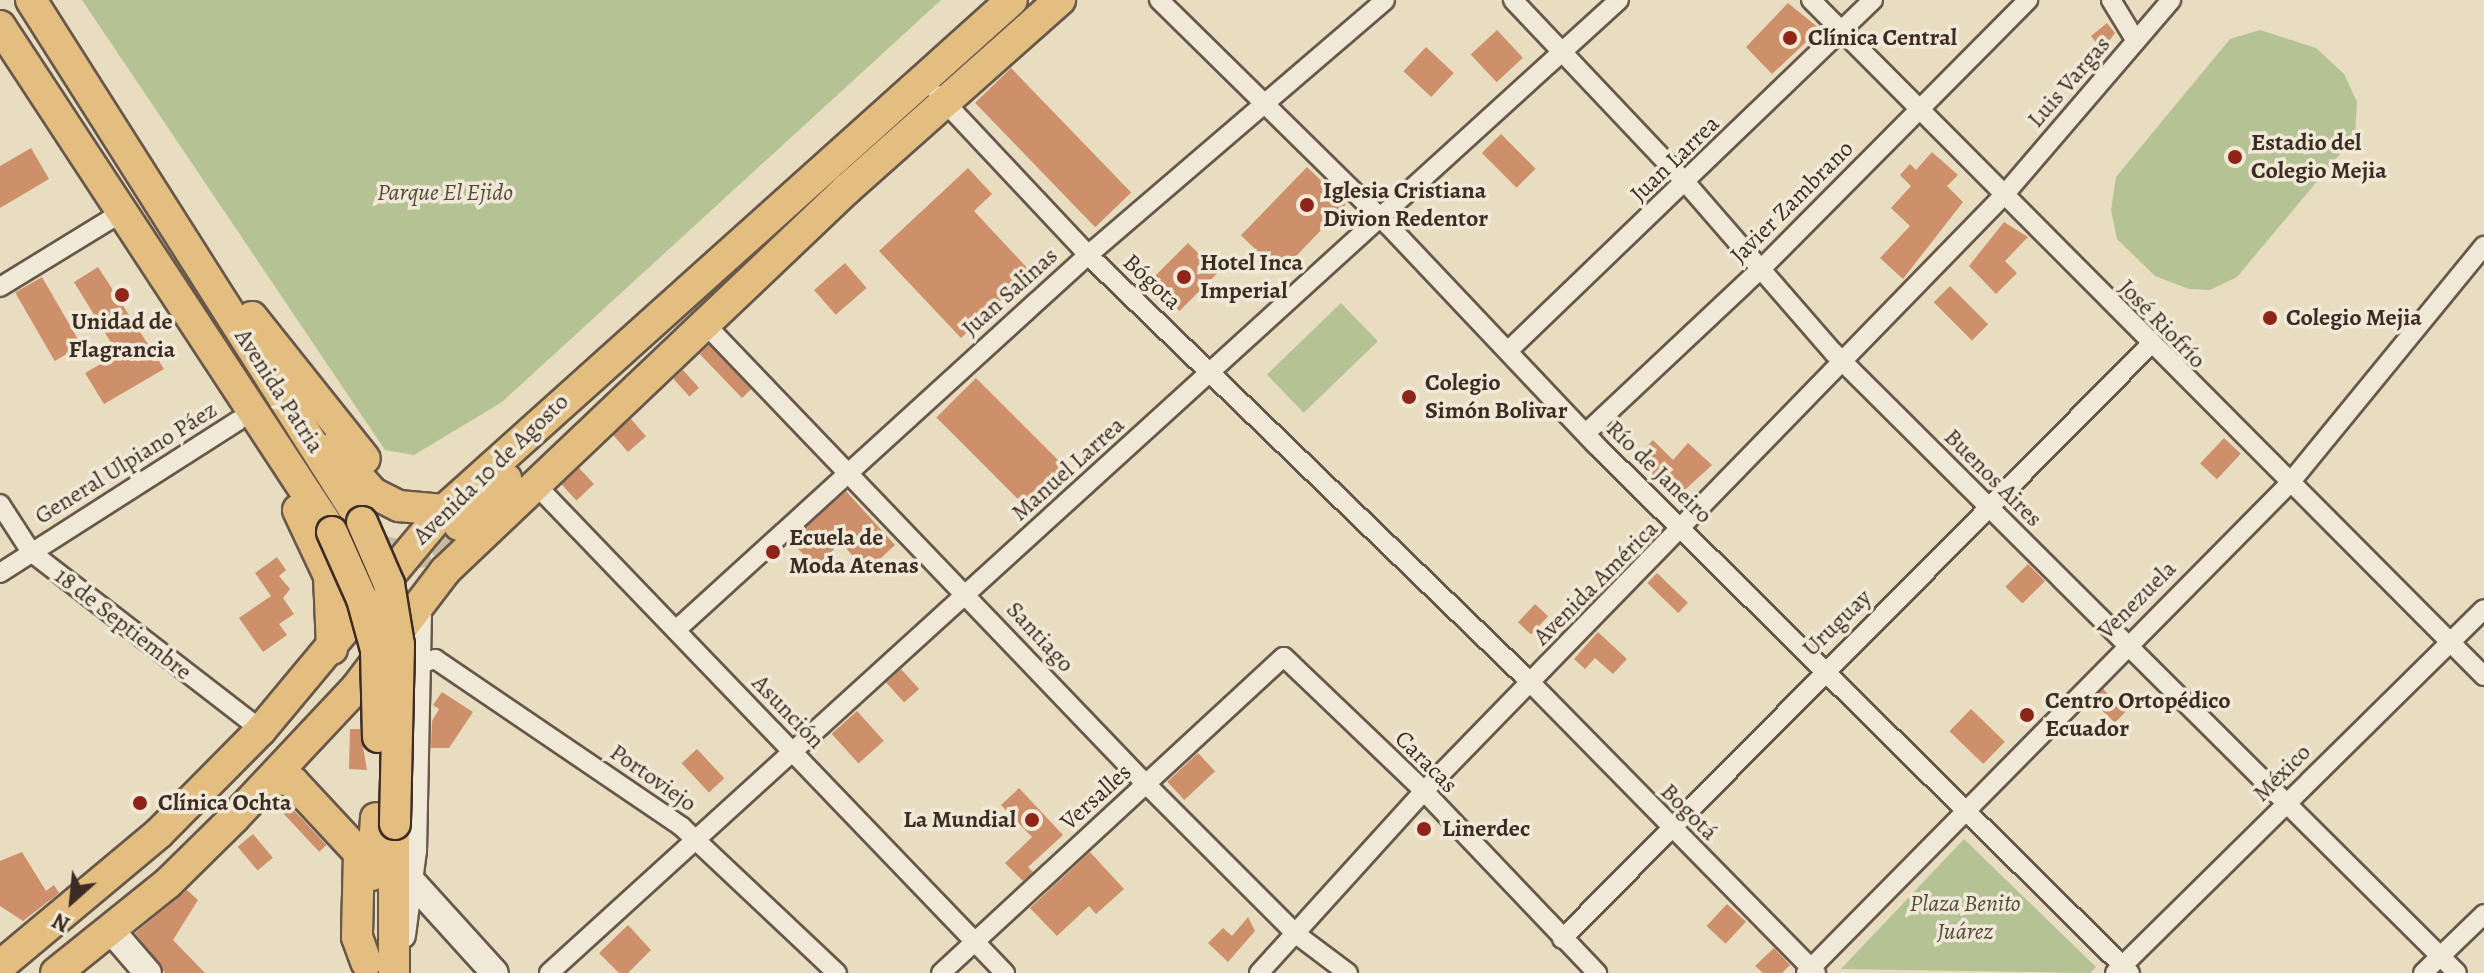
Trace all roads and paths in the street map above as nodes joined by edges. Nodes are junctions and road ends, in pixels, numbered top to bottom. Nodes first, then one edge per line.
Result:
1 (31, 0) edge
2 (1012, 0) edge
3 (1060, 0) edge
4 (1159, 0) edge
5 (1385, 0) edge
6 (1513, 0) edge
7 (1619, 0) edge
8 (1811, 0) edge
9 (1873, 0) edge
10 (2028, 0) edge
11 (2111, 0) edge
12 (2171, 0) edge
13 (0, 26) edge
14 (1840, 30) junction
15 (2136, 41) junction
16 (1563, 51) junction
17 (922, 79) junction
18 (949, 100) junction
19 (1265, 104) junction
20 (1918, 110) junction
21 (1686, 183) junction
22 (148, 186) junction
23 (2004, 195) junction
24 (1382, 218) junction
25 (134, 224) junction
26 (2484, 246) edge
27 (1092, 251) junction
28 (1762, 268) junction
29 (0, 287) edge
30 (252, 317) junction
31 (705, 324) junction
32 (637, 332) junction
33 (2149, 346) junction
34 (1509, 350) junction
35 (1843, 362) junction
36 (662, 364) junction
37 (1210, 369) junction
38 (238, 421) junction
39 (1586, 433) junction
40 (847, 470) junction
41 (2289, 484) junction
42 (536, 485) junction
43 (466, 489) junction
44 (0, 504) edge
45 (1991, 509) junction
46 (451, 518) junction
47 (345, 525) junction
48 (1684, 530) junction
49 (31, 552) junction
50 (0, 573) edge
51 (966, 593) junction
52 (418, 604) junction
53 (2484, 609) edge
54 (676, 630) junction
55 (2450, 642) junction
56 (2126, 645) junction
57 (332, 649) junction
58 (1284, 657) joint
59 (419, 664) junction
60 (1826, 667) junction
61 (2484, 676) edge
62 (1530, 683) junction
63 (261, 730) junction
64 (794, 754) junction
65 (274, 777) junction
66 (1146, 784) junction
67 (1424, 791) junction
68 (2286, 803) junction
69 (1967, 810) junction
70 (385, 821) junction
71 (1671, 828) junction
72 (695, 837) junction
73 (401, 870) junction
74 (2484, 914) edge
75 (110, 929) junction
76 (1296, 934) junction
77 (1562, 939) junction
78 (973, 941) junction
79 (2440, 956) junction
80 (380, 965) edge
81 (0, 966) edge
82 (1811, 971) edge
83 (2123, 971) edge
84 (56, 973) edge
85 (148, 973) edge
86 (495, 973) edge
87 (549, 973) edge
88 (837, 973) edge
89 (941, 973) edge
90 (1005, 973) edge
91 (1259, 973) edge
92 (1348, 973) edge
93 (1597, 973) edge
94 (2423, 973) edge
95 (2457, 973) edge

1 - 22 main road, Avenida Patria
2 - 17 main road, Avenida 10 de Agosto
3 - 18 main road, Avenida 10 de Agosto
4 - 19 street, Río de Janeiro
5 - 19 street, Juan Salinas
6 - 16 street, Buenos Aires
7 - 16 street, Manuel Larrea
8 - 14 street, José Riofrío
9 - 14 street, Juan Larrea
10 - 20 street, Javier Zambrano
11 - 15 street
12 - 15 street, Luis Vargas
13 - 25 main road, Avenida Patria
14 - 20 street, José Riofrío
14 - 21 street, Juan Larrea
15 - 23 street, Luis Vargas
16 - 21 street, Buenos Aires
16 - 24 street, Manuel Larrea
17 - 18 street, Bógota
17 - 32 main road, Avenida 10 de Agosto
18 - 27 street, Bógota
18 - 31 main road, Avenida 10 de Agosto
19 - 24 street, Río de Janeiro
19 - 27 street, Juan Salinas
20 - 23 street, José Riofrío
20 - 28 street, Javier Zambrano
21 - 28 street, Buenos Aires
21 - 34 street, Juan Larrea
22 - 30 main road
22 - 47 main road, Avenida Patria
23 - 33 street, José Riofrío
23 - 35 street, Avenida América
24 - 34 street, Río de Janeiro
24 - 37 street, Manuel Larrea
25 - 29 street
25 - 38 main road
25 - 47 main road, Avenida Patria
26 - 41 street, Venezuela
27 - 37 street, Bógota
27 - 40 street, Juan Salinas
28 - 35 street, Buenos Aires
28 - 39 street, Javier Zambrano
30 - 43 main road
30 - 46 main road
31 - 36 main road, Avenida 10 de Agosto
31 - 40 street, Santiago
32 - 36 main road
32 - 43 main road, Avenida 10 de Agosto
33 - 41 street, José Riofrío
33 - 45 street, Uruguay
34 - 39 street, Río de Janeiro
35 - 45 street, Buenos Aires
35 - 48 street, Avenida América
36 - 42 main road, Avenida 10 de Agosto
36 - 46 main road
37 - 51 street, Manuel Larrea
37 - 62 street, Bógota
38 - 49 street, General Ulpiano Páez
38 - 57 main road
39 - 48 street, Río de Janeiro
40 - 51 street, Santiago
40 - 54 street, Juan Salinas
41 - 55 street, José Riofrío
41 - 56 street, Venezuela
42 - 52 main road, Avenida 10 de Agosto
42 - 54 street, Asunción
43 - 46 main road, Avenida 10 de Agosto
44 - 49 street, 18 de Septiembre
45 - 56 street, Buenos Aires
45 - 60 street, Uruguay
46 - 57 main road, Avenida 10 de Agosto
47 - 70 main road, Avenida Patria, bridge
48 - 60 street, Río de Janeiro
48 - 62 street, Avenida América
49 - 50 street, General Ulpiano Páez
49 - 63 street, 18 de Septiembre
51 - 64 street, Manuel Larrea
51 - 66 street, Santiago
52 - 59 street
52 - 65 main road, Avenida 10 de Agosto
53 - 55 street, México
54 - 64 street, Asunción
55 - 61 street, José Riofrío
55 - 68 street, México
56 - 68 street, Buenos Aires
56 - 69 street, Venezuela
57 - 63 main road, Avenida 10 de Agosto
58 - 66 street, Versalles
58 - 67 street, Caracas
59 - 72 street, Portoviejo
59 - 73 street
60 - 69 street, Río de Janeiro
60 - 71 street, Uruguay
62 - 67 street, Avenida América
62 - 71 street, Bogotá
63 - 81 main road, Avenida 10 de Agosto
64 - 72 street, Manuel Larrea
64 - 78 street, Asunción
65 - 75 main road, Avenida 10 de Agosto
65 - 80 main road
66 - 76 street, Santiago
66 - 78 street, Versalles
67 - 76 street, Avenida América
67 - 77 street, Caracas
68 - 79 street, Buenos Aires
68 - 83 street, México
69 - 82 street, Venezuela
69 - 83 street, Río de Janeiro
70 - 73 main road
70 - 80 main road
71 - 77 street, Uruguay
71 - 82 street, Bogotá
72 - 87 street, Manuel Larrea
72 - 88 street, Portoviejo
73 - 80 main road
73 - 86 street
74 - 79 street
75 - 84 main road, Avenida 10 de Agosto
75 - 85 street
76 - 91 street, Avenida América
76 - 92 street, Santiago
77 - 93 street, Caracas
78 - 89 street, Versalles
78 - 90 street, Asunción
79 - 94 street
79 - 95 street, Buenos Aires

